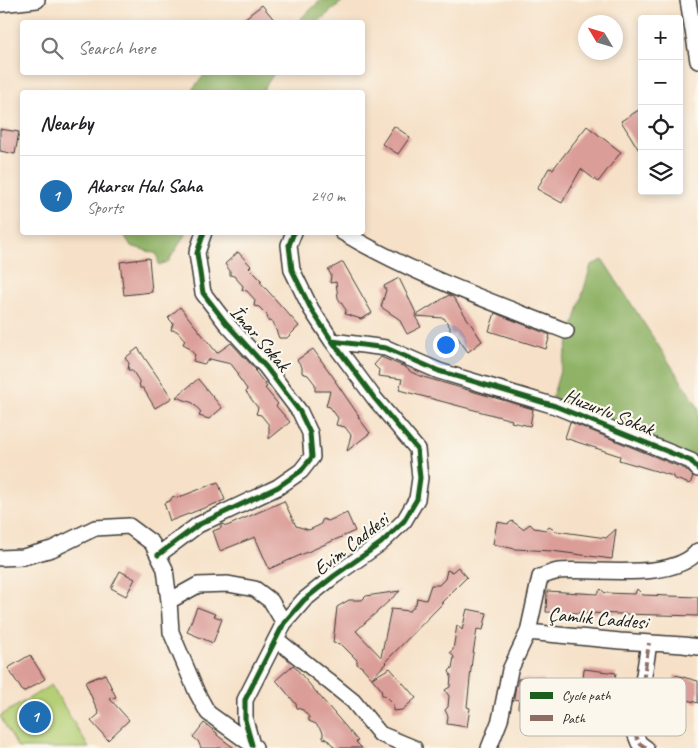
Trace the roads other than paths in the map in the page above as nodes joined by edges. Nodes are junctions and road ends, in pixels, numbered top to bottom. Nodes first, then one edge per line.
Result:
1 (37, 0) edge
2 (688, 0) edge
3 (0, 4) edge
4 (698, 61) edge
5 (203, 235) edge
6 (293, 235) edge
7 (347, 235) edge
8 (566, 331) dead end
9 (332, 341) junction
10 (698, 469) edge
11 (698, 551) edge
12 (158, 555) junction
13 (0, 558) edge
14 (170, 601) junction
15 (284, 624) junction
16 (528, 632) junction
17 (276, 639) junction
18 (649, 643) junction
19 (698, 647) edge
20 (644, 678) edge
21 (636, 736) edge
22 (254, 747) edge
23 (414, 748) edge
24 (489, 748) edge
25 (646, 748) edge

1 - 3 street
2 - 4 street
5 - 12 street, İmar Sokak
6 - 9 street, Evim Caddesi
7 - 8 street
9 - 10 street, Huzurlu Sokak
9 - 15 street, Evim Caddesi
11 - 16 street
12 - 13 street
12 - 14 street
14 - 15 street
14 - 22 street
15 - 17 street, Evim Caddesi
16 - 18 street, Çamlık Caddesi
16 - 24 street, Çamlık Caddesi
17 - 22 street, Evim Caddesi
17 - 23 street
18 - 19 street, Çamlık Caddesi
18 - 20 street
21 - 25 street

